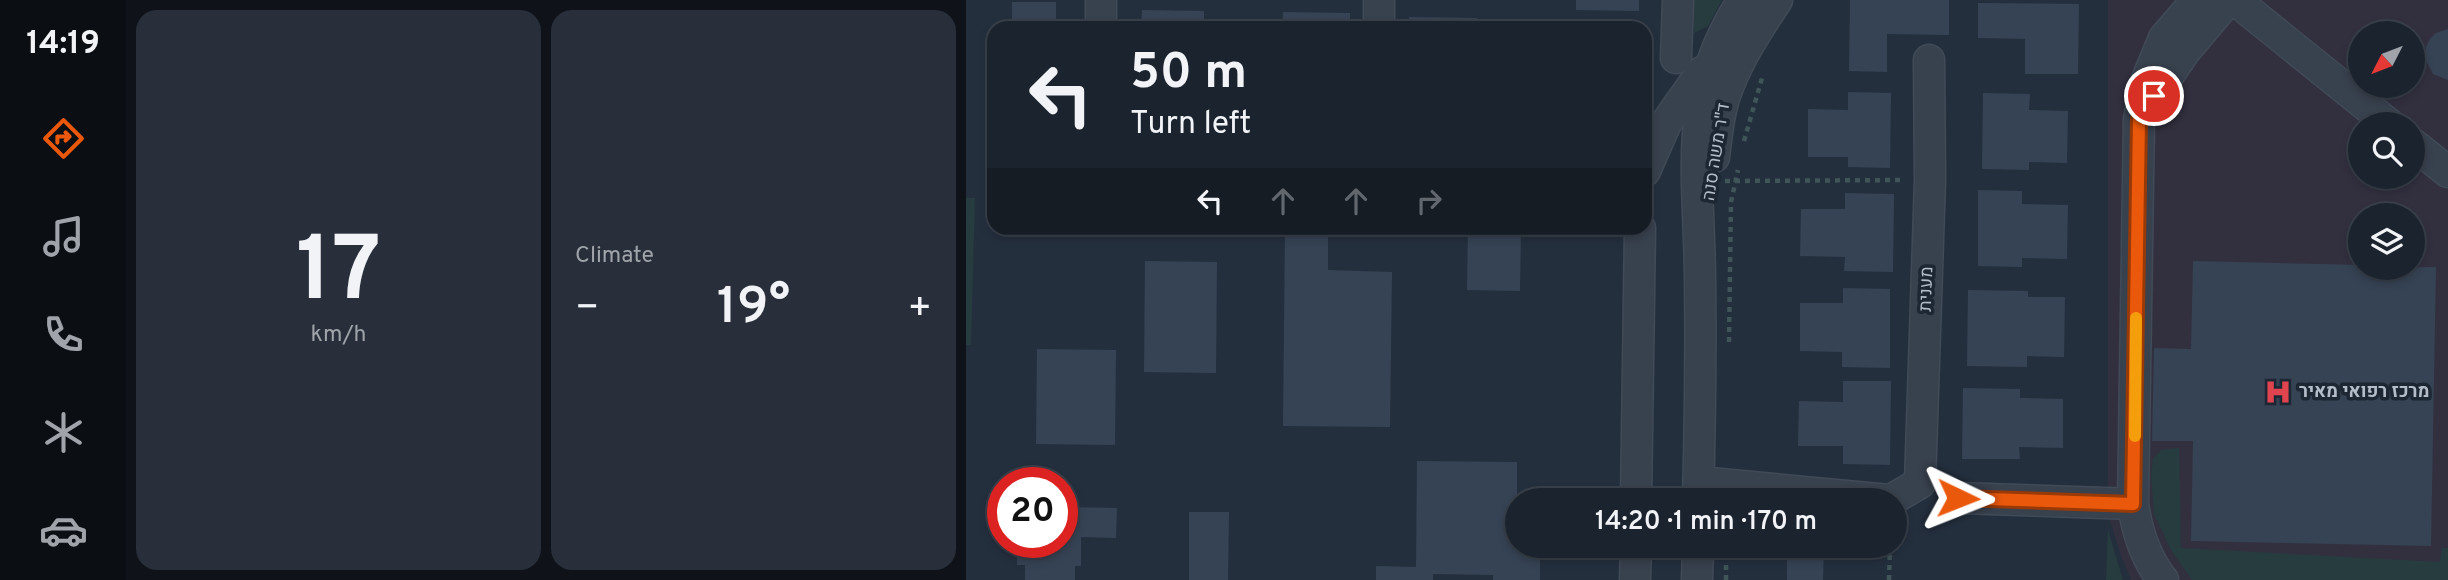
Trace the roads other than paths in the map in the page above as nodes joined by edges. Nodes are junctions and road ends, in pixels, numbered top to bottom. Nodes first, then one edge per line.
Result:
1 (1101, 0) edge
2 (1379, 0) edge
3 (1678, 0) edge
4 (1743, 0) edge
5 (1777, 0) edge
6 (2196, 0) edge
7 (2228, 0) edge
8 (2235, 0) edge
9 (1101, 21) edge
10 (1379, 21) edge
11 (1676, 58) dead end
12 (1713, 58) junction
13 (1929, 60) dead end
14 (2374, 112) edge
15 (2139, 119) junction
16 (2425, 154) edge
17 (1652, 156) edge
18 (2448, 172) edge
19 (1640, 235) edge
20 (1700, 276) junction
21 (1636, 488) edge
22 (1699, 488) edge
23 (1907, 490) edge
24 (1958, 498) dead end
25 (2133, 504) junction
26 (1636, 558) edge
27 (1698, 558) edge
28 (1635, 580) edge
29 (1697, 580) edge
30 (2163, 580) edge

1 - 9 street
2 - 10 street
3 - 11 street
4 - 12 street, ד"ר משה סנה
5 - 20 street, ד"ר משה סנה
6 - 15 street
7 - 15 street
8 - 14 street
12 - 17 street
12 - 20 street, ד"ר משה סנה
13 - 23 street, מענית
15 - 25 street
16 - 18 street
19 - 21 street
20 - 22 street, ד"ר משה סנה
24 - 25 street
25 - 30 street
26 - 28 street
27 - 29 street

